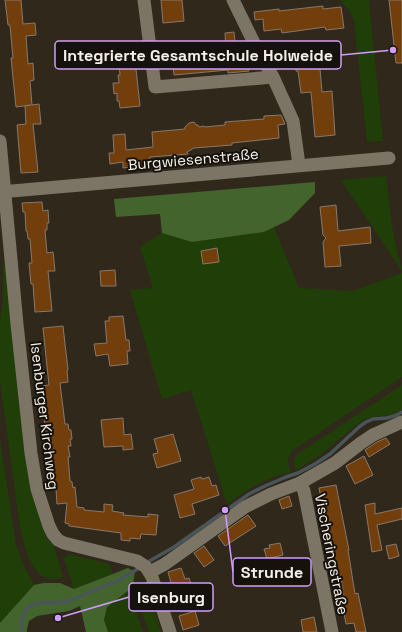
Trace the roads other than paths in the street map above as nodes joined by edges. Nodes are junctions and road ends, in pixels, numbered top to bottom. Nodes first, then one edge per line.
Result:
1 (144, 0) edge
2 (233, 0) edge
3 (274, 77) junction
4 (0, 141) edge
5 (389, 158) dead end
6 (299, 165) junction
7 (2, 192) edge
8 (402, 422) edge
9 (300, 483) junction
10 (146, 567) junction
11 (170, 632) edge
12 (332, 632) edge

1 - 3 street
2 - 3 street
3 - 6 street
4 - 7 street, Isenburger Kirchweg
5 - 6 street, Burgwiesenstraße
6 - 7 street, Burgwiesenstraße
7 - 10 street, Isenburger Kirchweg
8 - 9 street
9 - 10 street
9 - 12 street, Vischeringstraße
10 - 11 street

